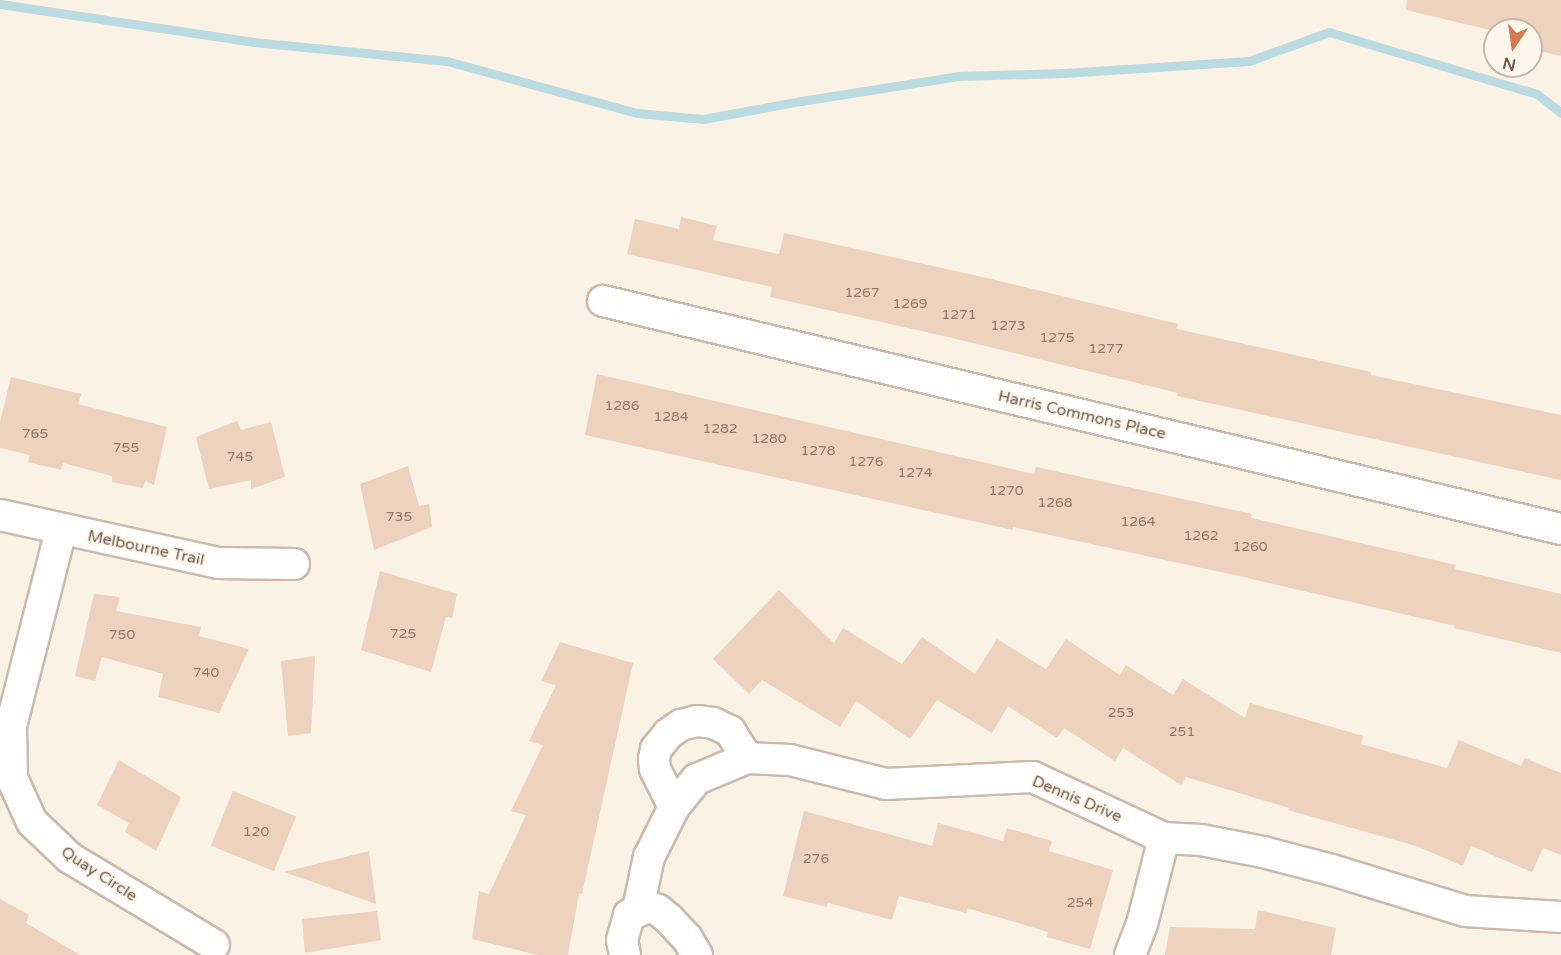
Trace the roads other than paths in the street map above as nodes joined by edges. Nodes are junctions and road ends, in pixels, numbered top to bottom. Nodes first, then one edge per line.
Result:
1 (603, 301) dead end
2 (0, 515) edge
3 (1561, 529) edge
4 (61, 530) junction
5 (294, 564) dead end
6 (747, 758) junction
7 (674, 807) junction
8 (1164, 838) junction
9 (638, 909) junction
10 (1561, 917) edge
11 (214, 945) dead end
12 (625, 955) edge
13 (697, 955) edge
14 (1130, 955) edge

1 - 3 street, Harris Commons Place
2 - 4 street, Melbourne Trail
4 - 5 street, Melbourne Trail
4 - 11 street, Quay Circle
6 - 7 street, Dennis Drive
6 - 7 street
6 - 8 street, Dennis Drive
7 - 9 street, Dennis Drive
8 - 10 street, Dennis Drive
8 - 14 street
9 - 12 street, Dennis Drive
9 - 13 street

